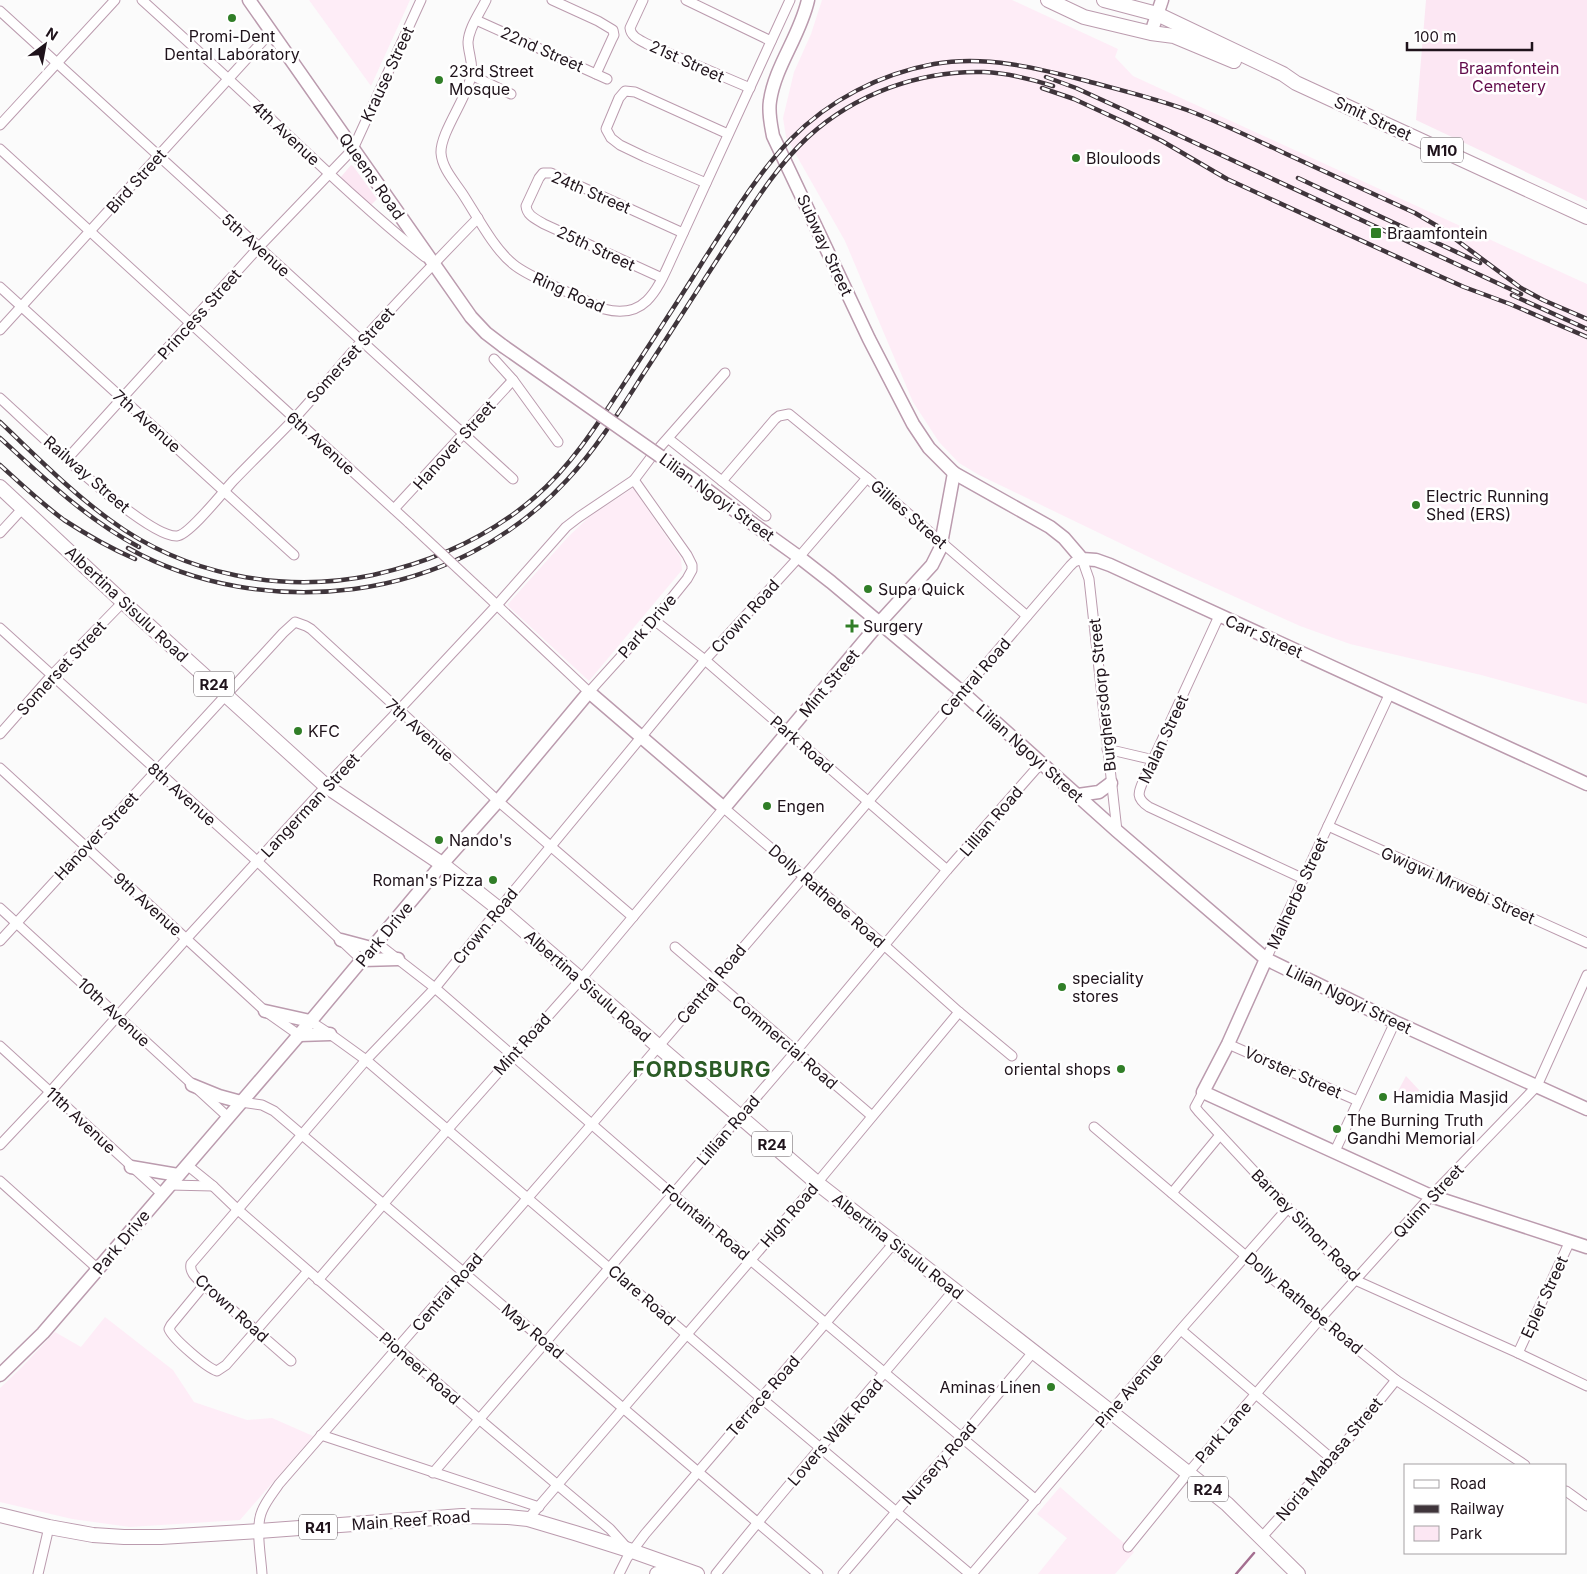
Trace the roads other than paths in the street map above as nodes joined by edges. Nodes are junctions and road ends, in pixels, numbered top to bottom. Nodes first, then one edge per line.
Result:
1 (114, 0) edge
2 (142, 0) edge
3 (249, 0) edge
4 (421, 0) edge
5 (486, 0) edge
6 (552, 0) edge
7 (643, 0) edge
8 (686, 0) edge
9 (790, 0) edge
10 (808, 0) edge
11 (1048, 0) edge
12 (1136, 0) edge
13 (1162, 0) edge
14 (1110, 1) edge
15 (0, 11) edge
16 (1157, 14) junction
17 (476, 20) junction
18 (271, 32) junction
19 (1151, 33) junction
20 (771, 41) junction
21 (57, 63) junction
22 (596, 74) junction
23 (472, 75) junction
24 (229, 79) junction
25 (607, 79) dead end
26 (1296, 83) junction
27 (750, 88) junction
28 (512, 94) dead end
29 (0, 125) edge
30 (728, 134) junction
31 (0, 149) edge
32 (353, 149) junction
33 (159, 156) junction
34 (330, 174) junction
35 (706, 183) junction
36 (531, 216) joint
37 (1587, 216) edge
38 (478, 218) junction
39 (90, 231) junction
40 (683, 233) junction
41 (259, 248) junction
42 (433, 264) junction
43 (662, 278) junction
44 (0, 287) edge
45 (21, 306) junction
46 (190, 323) junction
47 (0, 330) edge
48 (362, 341) junction
49 (503, 346) joint
50 (494, 359) dead end
51 (724, 373) dead end
52 (513, 380) junction
53 (0, 398) edge
54 (122, 398) junction
55 (294, 418) junction
56 (464, 434) junction
57 (669, 438) junction
58 (558, 442) dead end
59 (66, 459) junction
60 (954, 473) junction
61 (867, 478) junction
62 (513, 479) dead end
63 (634, 480) junction
64 (722, 481) junction
65 (0, 486) edge
66 (224, 491) junction
67 (23, 508) junction
68 (394, 509) junction
69 (766, 516) dead end
70 (0, 533) edge
71 (181, 535) joint
72 (941, 542) junction
73 (294, 555) dead end
74 (799, 557) junction
75 (1082, 559) junction
76 (123, 602) junction
77 (496, 605) junction
78 (1027, 616) junction
79 (1218, 619) junction
80 (654, 620) junction
81 (295, 622) joint
82 (880, 622) junction
83 (0, 628) edge
84 (705, 660) junction
85 (52, 675) junction
86 (589, 692) junction
87 (962, 692) junction
88 (1390, 693) junction
89 (226, 695) junction
90 (398, 711) junction
91 (788, 732) junction
92 (0, 734) edge
93 (642, 737) junction
94 (1107, 749) junction
95 (1154, 760) junction
96 (1042, 762) junction
97 (0, 768) edge
98 (156, 771) junction
99 (1111, 783) junction
100 (1587, 784) edge
101 (326, 786) junction
102 (1078, 795) junction
103 (498, 800) junction
104 (867, 802) junction
105 (724, 808) junction
106 (1328, 826) junction
107 (1117, 831) junction
108 (551, 846) junction
109 (85, 847) junction
110 (258, 862) junction
111 (442, 864) junction
112 (947, 870) junction
113 (804, 876) junction
114 (1304, 879) junction
115 (0, 908) edge
116 (499, 909) junction
117 (633, 917) junction
118 (16, 924) junction
119 (187, 938) junction
120 (341, 940) junction
121 (0, 941) edge
122 (1587, 943) edge
123 (374, 945) junction
124 (884, 945) junction
125 (675, 947) dead end
126 (398, 959) junction
127 (1266, 959) junction
128 (362, 960) junction
129 (1587, 975) edge
130 (580, 979) junction
131 (714, 980) junction
132 (435, 988) junction
133 (265, 1011) junction
134 (958, 1012) junction
135 (118, 1015) junction
136 (310, 1021) junction
137 (1395, 1022) junction
138 (330, 1034) junction
139 (299, 1035) junction
140 (1228, 1044) junction
141 (0, 1046) edge
142 (658, 1047) junction
143 (796, 1051) junction
144 (512, 1056) junction
145 (1012, 1056) dead end
146 (366, 1060) junction
147 (192, 1085) junction
148 (1537, 1086) junction
149 (50, 1092) junction
150 (1203, 1092) junction
151 (1358, 1101) junction
152 (241, 1102) junction
153 (1587, 1108) edge
154 (740, 1116) junction
155 (872, 1116) junction
156 (228, 1117) junction
157 (592, 1124) junction
158 (1094, 1127) dead end
159 (448, 1129) junction
160 (302, 1134) junction
161 (1220, 1135) junction
162 (0, 1145) edge
163 (1334, 1151) junction
164 (187, 1165) junction
165 (132, 1167) junction
166 (0, 1181) edge
167 (817, 1183) junction
168 (170, 1185) junction
169 (213, 1186) junction
170 (1172, 1192) junction
171 (672, 1194) junction
172 (1431, 1196) junction
173 (528, 1198) junction
174 (384, 1204) junction
175 (1288, 1208) junction
176 (237, 1209) junction
177 (1570, 1241) junction
178 (894, 1243) junction
179 (1587, 1247) edge
180 (1246, 1255) junction
181 (750, 1260) junction
182 (609, 1268) junction
183 (98, 1269) junction
184 (308, 1271) junction
185 (464, 1272) junction
186 (318, 1280) junction
187 (1356, 1280) junction
188 (204, 1285) junction
189 (954, 1290) junction
190 (1320, 1319) junction
191 (825, 1324) junction
192 (256, 1330) junction
193 (1181, 1330) junction
194 (686, 1334) junction
195 (546, 1342) junction
196 (398, 1348) junction
197 (1034, 1351) junction
198 (1518, 1354) junction
199 (290, 1360) dead end
200 (885, 1373) junction
201 (0, 1376) edge
202 (1396, 1380) junction
203 (1587, 1386) edge
204 (1257, 1394) junction
205 (760, 1398) junction
206 (623, 1407) junction
207 (1111, 1412) junction
208 (479, 1419) junction
209 (321, 1435) junction
210 (962, 1437) junction
211 (820, 1448) junction
212 (1332, 1459) junction
213 (1522, 1464) edge
214 (699, 1472) junction
215 (433, 1473) junction
216 (1188, 1473) junction
217 (558, 1485) junction
218 (1567, 1492) edge
219 (1036, 1500) junction
220 (1587, 1506) edge
221 (538, 1507) junction
222 (896, 1512) junction
223 (0, 1515) edge
224 (528, 1519) junction
225 (758, 1522) junction
226 (49, 1527) junction
227 (259, 1531) junction
228 (1261, 1538) junction
229 (1128, 1547) dead end
230 (630, 1550) junction
231 (695, 1573) edge
232 (38, 1574) edge
233 (262, 1574) edge
234 (619, 1574) edge
235 (657, 1574) edge
236 (716, 1574) edge
237 (818, 1574) edge
238 (843, 1574) edge
239 (971, 1574) edge
240 (1298, 1574) edge

1 - 21 street
2 - 24 street, 4th Avenue
3 - 18 street, Queens Road
4 - 32 street, Krause Street
5 - 17 street, Ring Road
6 - 22 street
7 - 27 street, 21st Street
8 - 20 street
9 - 20 street, Ring Road
10 - 60 street, Subway Street
11 - 19 main road, M10
12 - 14 main road
13 - 16 street
14 - 16 main road, M10
15 - 21 street, 5th Avenue
16 - 19 street
16 - 26 main road, Smit Street / M10
17 - 22 street, 22nd Street
17 - 23 street, Ring Road
18 - 24 street, Bird Street
18 - 32 street, Queens Road
19 - 26 main road, Smit Street / M10
20 - 27 street, Ring Road
21 - 29 street
21 - 33 street, 5th Avenue
22 - 25 street, 22nd Street
23 - 28 street
23 - 38 street, Ring Road
24 - 33 street, Bird Street
24 - 34 street, 4th Avenue
26 - 37 main road, Smit Street / M10
27 - 30 street, Ring Road
30 - 35 street, Ring Road
30 - 35 street
31 - 39 street, 6th Avenue
32 - 34 street, Princess Street
32 - 42 street, Queens Road
33 - 39 street, Bird Street
33 - 41 street, 5th Avenue
34 - 41 street, Princess Street
34 - 42 street, 4th Avenue
35 - 40 street, Ring Road
36 - 40 street, 24th Street
36 - 43 street, 25th Street
38 - 42 street, Somerset Street
38 - 43 street, Ring Road
39 - 45 street, Bird Street
39 - 46 street, 6th Avenue
40 - 43 street, Ring Road
41 - 46 street, Princess Street
41 - 48 street, 5th Avenue
42 - 48 street, Somerset Street
42 - 49 street, Queens Road
44 - 45 street, 7th Avenue
45 - 47 street, Bird Street
45 - 54 street, 7th Avenue
46 - 54 street, Princess Street
46 - 55 street, 6th Avenue
48 - 55 street, Somerset Street
48 - 56 street, 5th Avenue
49 - 74 street, Lilian Ngoyi Street, bridge
50 - 52 street
51 - 57 street, Langerman Street
52 - 56 street, Hanover Street
52 - 58 street
53 - 59 street, Railway Street
54 - 59 street, Princess Street
54 - 66 street, 7th Avenue
55 - 66 street, Somerset Street
55 - 68 street, 6th Avenue
56 - 62 street, 5th Avenue
56 - 68 street, Hanover Street
57 - 63 street, Langerman Street
57 - 64 street
59 - 71 street, Railway Street
60 - 72 street, Mint Street
60 - 75 street
61 - 64 street, Gillies Street
61 - 72 street, Gillies Street
61 - 74 street, Crown Road
63 - 77 street, Langerman Street
63 - 80 street, Park Drive
64 - 69 street
65 - 67 main road, Albertina Sisulu Road / R24
66 - 71 street, Somerset Street
66 - 73 street, 7th Avenue
67 - 70 street
67 - 76 main road, Albertina Sisulu Road / R24
68 - 77 street, 6th Avenue, bridge
72 - 78 street, Gillies Street
72 - 82 street, Mint Street
74 - 82 street, Lilian Ngoyi Street
74 - 84 street, Crown Road
75 - 78 street, Central Road
75 - 79 street, Carr Street
75 - 94 street, Burghersdorp Street
76 - 85 street, Somerset Street
76 - 89 main road, Albertina Sisulu Road / R24
77 - 86 street, 6th Avenue
77 - 90 street, Langerman Street
78 - 87 street, Central Road
79 - 88 street, Carr Street
79 - 95 street, Malan Street
80 - 84 street, Park Road
80 - 86 street, Park Drive
81 - 89 street, Hanover Street
81 - 90 street, 7th Avenue
82 - 87 street, Lilian Ngoyi Street
82 - 91 street, Mint Street
83 - 85 street, 8th Avenue
84 - 91 street, Park Road
84 - 93 street, Crown Road
85 - 92 street, Somerset Street
85 - 98 street, 8th Avenue
86 - 93 street, 6th Avenue
86 - 103 street, Park Drive
87 - 96 street, Lilian Ngoyi Street
87 - 104 street, Central Road
88 - 100 street, Carr Street
88 - 106 street, Malherbe Street
89 - 98 street, Hanover Street
89 - 101 main road, Albertina Sisulu Road / R24
90 - 101 street, Langerman Street
90 - 103 street, 7th Avenue
91 - 104 street, Park Road
91 - 105 street, Mint Street
93 - 105 street, Dolly Rathebe Road
93 - 108 street, Crown Road
94 - 95 street
94 - 99 street, Burghersdorp Street
95 - 114 street, Malan Street
96 - 102 street, Lilian Ngoyi Street
96 - 112 street, Lillian Road
97 - 109 street, 9th Avenue
98 - 109 street, Hanover Street
98 - 110 street, 8th Avenue
99 - 102 street
99 - 107 street, Burghersdorp Street
101 - 110 street, Langerman Street
101 - 111 main road, Albertina Sisulu Road / R24
102 - 107 street, Lilian Ngoyi Street
103 - 108 street
103 - 111 street, Park Drive
104 - 112 street, Park Road
104 - 113 street, Central Road
105 - 113 street, Dolly Rathebe Road
105 - 117 street, Mint Road
106 - 114 street, Malherbe Street
106 - 122 street, Gwigwi Mrwebi Street
107 - 127 street, Lilian Ngoyi Street
108 - 116 street, Crown Road
108 - 117 street
109 - 118 street, Hanover Street
109 - 119 street, 9th Avenue
110 - 119 street, Langerman Street
110 - 120 street, 8th Avenue
111 - 116 main road, Albertina Sisulu Road / R24
111 - 123 street, Park Drive
112 - 124 street, Lillian Road
113 - 124 street, Dolly Rathebe Road
113 - 131 street, Central Road
114 - 127 street, Malherbe Street
115 - 118 street, 10th Avenue
116 - 130 main road, Albertina Sisulu Road / R24
116 - 132 street, Crown Road
117 - 130 street, Mint Road
118 - 121 street, Hanover Street
118 - 135 street, 10th Avenue
119 - 133 street, 9th Avenue
119 - 135 street, Langerman Street
120 - 123 street
120 - 128 street, 8th Avenue
123 - 126 street, Fountain Road
123 - 128 street, Park Drive
124 - 134 street, Dolly Rathebe Road
124 - 143 street, Lillian Road
125 - 131 street, Commercial Road
126 - 128 street
126 - 132 street, Fountain Road
127 - 137 street, Lilian Ngoyi Street
127 - 140 street, Malherbe Street
128 - 136 street, Park Drive
129 - 148 street, Quinn Street
130 - 142 main road, Albertina Sisulu Road / R24
130 - 144 street, Mint Road
131 - 142 street, Central Road
131 - 143 street, Commercial Road
132 - 144 street, Fountain Road
132 - 146 street, Crown Road
133 - 136 street
133 - 139 street, 9th Avenue
134 - 145 street, Dolly Rathebe Road
134 - 155 street, High Road
135 - 147 street, 10th Avenue
135 - 149 street, Langerman Street
136 - 138 street, Clare Road
136 - 139 street, Park Drive
137 - 148 street, Lilian Ngoyi Street
137 - 151 street
138 - 139 street
138 - 146 street, Clare Road
139 - 152 street, Park Drive
140 - 150 street, Malherbe Street
140 - 151 street, Vorster Street
141 - 149 street, 11th Avenue
142 - 154 main road, Albertina Sisulu Road / R24
142 - 157 street, Central Road
143 - 154 street, Lillian Road
143 - 155 street, Commercial Road
144 - 157 street, Fountain Road
144 - 159 street, Mint Road
146 - 159 street, Clare Road
146 - 160 street, Crown Road
147 - 152 street
147 - 156 street, 10th Avenue
148 - 153 street, Lilian Ngoyi Street
148 - 172 street, Quinn Street
149 - 162 street, Langerman Street
149 - 165 street, 11th Avenue
150 - 161 street, Barney Simon Road
150 - 163 street
151 - 163 street
152 - 156 street, Park Drive
152 - 160 street, May Road
154 - 167 main road, Albertina Sisulu Road / R24
154 - 171 street, Lillian Road
155 - 167 street, High Road
156 - 164 street, Park Drive
157 - 171 street, Fountain Road
157 - 173 street, Central Road
158 - 170 street, Dolly Rathebe Road
159 - 173 street, Clare Road
159 - 174 street, Mint Road
160 - 174 street, May Road
160 - 176 street, Crown Road
161 - 170 street
161 - 175 street, Barney Simon Road
163 - 172 street
164 - 168 street, Park Drive
164 - 169 street, Pioneer Road
165 - 168 street
165 - 168 street, 11th Avenue
166 - 183 street
167 - 178 main road, Albertina Sisulu Road / R24
167 - 181 street, High Road
168 - 169 street
168 - 183 street, Park Drive
169 - 176 street, Pioneer Road
170 - 180 street, Dolly Rathebe Road
171 - 181 street, Fountain Road
171 - 182 street, Lillian Road
172 - 177 street
172 - 187 street, Quinn Street
173 - 182 street, Clare Road
173 - 185 street, Central Road
174 - 185 street, May Road
174 - 186 street, Mint Road
175 - 180 street, Pine Avenue
175 - 187 street, Barney Simon Road
176 - 184 street, Pioneer Road
176 - 188 street, Crown Road
177 - 179 street
177 - 198 street, Epler Street
178 - 189 main road, Albertina Sisulu Road / R24
178 - 191 street, Terrace Road
180 - 190 street, Dolly Rathebe Road
180 - 193 street, Pine Avenue
181 - 191 street, Fountain Road
181 - 194 street, High Road
182 - 194 street, Clare Road
182 - 195 street, Lillian Road
183 - 201 street, Park Drive
184 - 186 street, Pioneer Road
184 - 192 street
185 - 195 street, May Road
185 - 196 street, Central Road
186 - 196 street, Pioneer Road
187 - 190 street, Quinn Street
187 - 198 street, Barney Simon Road
188 - 192 street, Crown Road
188 - 192 street
189 - 197 main road, Albertina Sisulu Road / R24
189 - 200 street, Lovers Walk Road
190 - 202 street, Dolly Rathebe Road
190 - 204 street, Park Lane
191 - 200 street, Fountain Road
191 - 205 street, Terrace Road
192 - 199 street, Crown Road
193 - 204 street
193 - 207 street, Pine Avenue
194 - 205 street, Clare Road
194 - 206 street, High Road
195 - 206 street, May Road
195 - 208 street, Lillian Road
196 - 208 street, Pioneer Road
196 - 209 street, Central Road
197 - 207 main road, Albertina Sisulu Road / R24
197 - 210 street, Nursery Road
198 - 203 street, Barney Simon Road
200 - 210 street, Fountain Road
200 - 211 street, Lovers Walk Road
202 - 212 street, Noria Mabasa Street
202 - 213 street, Dolly Rathebe Road
204 - 212 street
204 - 216 street, Park Lane
205 - 211 street, Clare Road
205 - 214 street, Terrace Road
206 - 214 street, May Road
206 - 217 street, High Road
207 - 216 main road, Albertina Sisulu Road / R24
207 - 219 street, Pine Avenue
208 - 215 street, Lillian Road
208 - 217 street, Pioneer Road
209 - 215 street
209 - 227 street, Central Road
210 - 219 street, Fountain Road
210 - 222 street, Nursery Road
211 - 222 street, Clare Road
211 - 225 street, Lovers Walk Road
212 - 228 street, Noria Mabasa Street
214 - 225 street, May Road
214 - 230 street, Terrace Road
215 - 221 street
216 - 228 main road, Albertina Sisulu Road / R24
216 - 229 street, Park Lane
217 - 221 street, High Road
217 - 230 street, Pioneer Road
218 - 220 street
219 - 239 street, Pine Avenue
221 - 224 street, High Road
222 - 238 street, Nursery Road
222 - 239 street, Clare Road
223 - 226 main road, Main Reef Road / R41
224 - 227 main road, Main Reef Road / R41
224 - 230 main road, Main Reef Road / R41
225 - 236 street, Lovers Walk Road
225 - 237 street, May Road
226 - 227 main road, Main Reef Road / R41
226 - 232 street
227 - 233 street, Central Road
228 - 240 main road, Albertina Sisulu Road / R24
230 - 231 main road, Main Reef Road / R41
230 - 234 street, Terrace Road
231 - 235 main road

